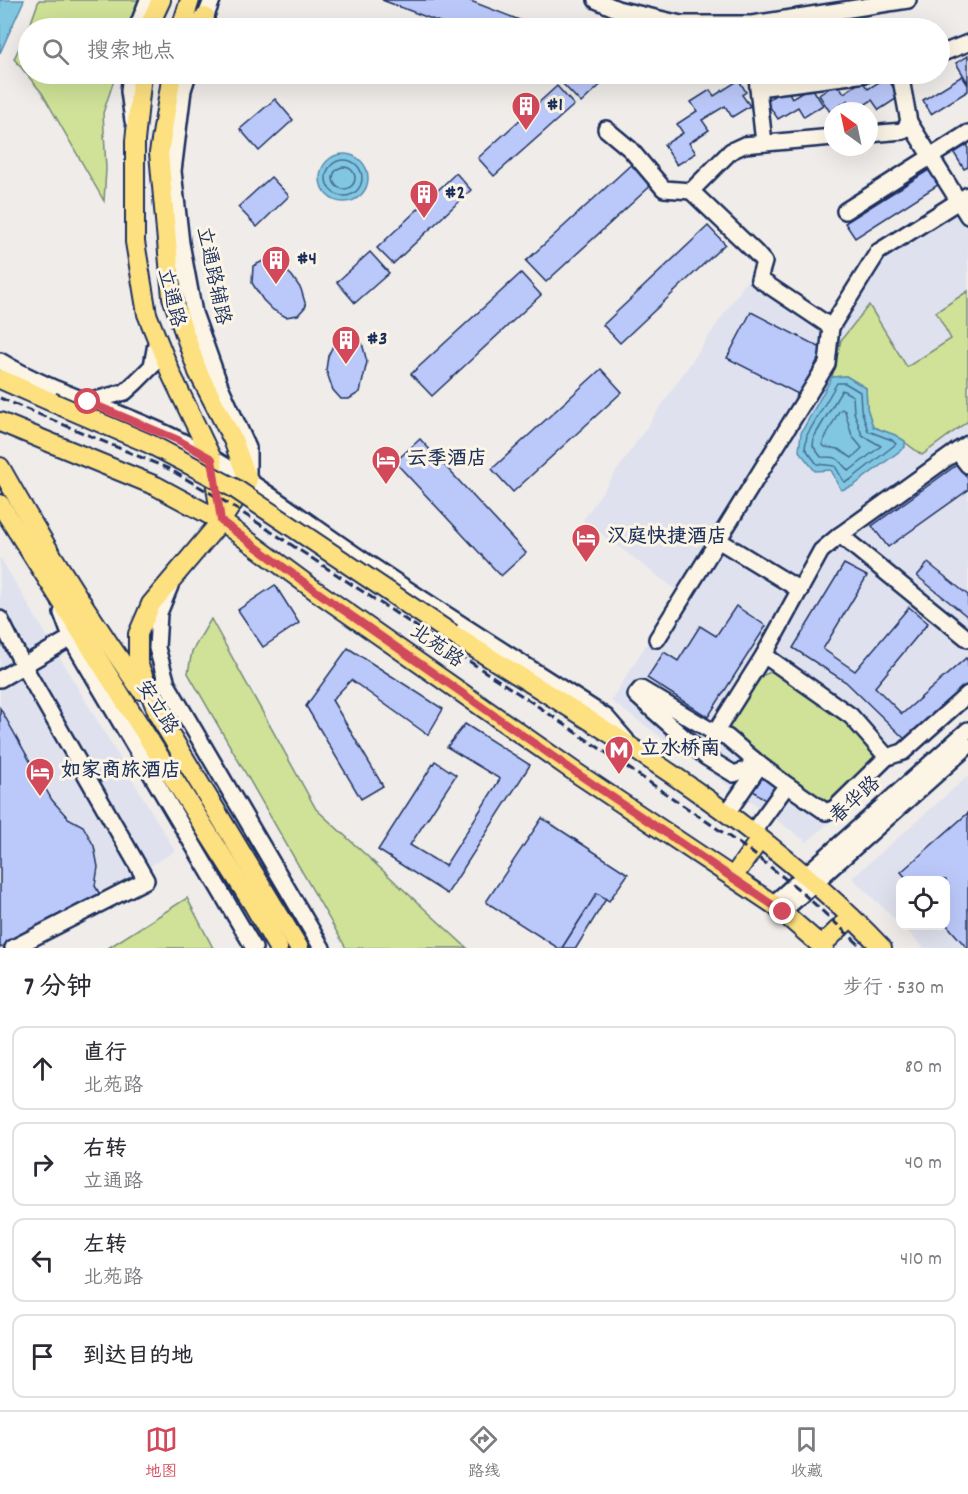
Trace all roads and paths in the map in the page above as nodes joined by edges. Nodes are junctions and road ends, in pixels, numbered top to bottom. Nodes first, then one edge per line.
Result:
1 (148, 0) edge
2 (161, 0) edge
3 (190, 0) edge
4 (212, 0) edge
5 (596, 0) edge
6 (908, 0) edge
7 (141, 18) edge
8 (153, 18) edge
9 (184, 18) edge
10 (203, 18) edge
11 (635, 18) edge
12 (800, 18) edge
13 (968, 44) edge
14 (950, 50) edge
15 (130, 84) edge
16 (141, 84) edge
17 (170, 84) edge
18 (185, 84) edge
19 (758, 84) edge
20 (902, 84) edge
21 (909, 122) junction
22 (606, 129) dead end
23 (878, 133) edge
24 (968, 133) edge
25 (824, 138) edge
26 (135, 141) junction
27 (764, 143) junction
28 (931, 157) junction
29 (691, 191) junction
30 (963, 198) edge
31 (845, 211) dead end
32 (968, 216) edge
33 (831, 327) junction
34 (157, 338) junction
35 (0, 360) edge
36 (0, 379) edge
37 (88, 402) junction
38 (0, 422) edge
39 (963, 448) edge
40 (212, 459) junction
41 (968, 465) edge
42 (0, 467) edge
43 (248, 480) junction
44 (0, 504) edge
45 (221, 521) junction
46 (840, 535) junction
47 (718, 540) junction
48 (172, 581) junction
49 (51, 585) junction
50 (800, 590) junction
51 (0, 620) edge
52 (657, 639) dead end
53 (968, 639) edge
54 (72, 640) junction
55 (764, 655) junction
56 (23, 666) junction
57 (0, 679) edge
58 (968, 694) edge
59 (159, 716) junction
60 (968, 730) edge
61 (715, 733) junction
62 (968, 746) edge
63 (634, 749) junction
64 (887, 757) junction
65 (757, 762) junction
66 (788, 785) junction
67 (727, 813) junction
68 (756, 836) junction
69 (733, 877) junction
70 (810, 879) junction
71 (778, 908) junction
72 (851, 917) junction
73 (823, 947) edge
74 (13, 948) edge
75 (254, 948) edge
76 (278, 948) edge
77 (299, 948) edge
78 (322, 948) edge
79 (882, 948) edge

1 - 7 street
2 - 8 main road
3 - 9 main road
4 - 10 street
5 - 11 street
6 - 12 street
13 - 14 street
15 - 26 street
16 - 26 main road, 立通路
17 - 43 main road, 立通路
18 - 43 street, 立通路辅路
19 - 27 street
20 - 21 street
21 - 23 street
21 - 28 street
22 - 29 street
24 - 28 street
25 - 27 street
26 - 34 main road, 立通路
27 - 29 street
28 - 30 street
28 - 31 street
29 - 33 street
30 - 32 street
30 - 33 street
33 - 47 street
34 - 37 street
34 - 40 main road, 立通路
35 - 37 street, 北苑路
36 - 63 main road, 北苑路, bridge
37 - 40 street, 北苑路
38 - 45 main road, 北苑路
39 - 41 street
39 - 46 street
40 - 43 street, 北苑路
40 - 45 main road, 立通路
42 - 59 main road, 安立路
43 - 45 main road, 安立路
43 - 63 street, 北苑路
44 - 49 main road, 安立路
45 - 48 main road, 安立路
45 - 69 main road, 北苑路
46 - 50 street
46 - 53 street
47 - 50 street
47 - 52 street
48 - 59 main road, 安立路
48 - 78 street, 安立路
49 - 54 street, 安立路
49 - 76 main road, 安立路
50 - 55 street
51 - 56 street
54 - 56 street
54 - 75 street, 安立路
55 - 61 street
55 - 64 street
56 - 57 street
56 - 74 street
58 - 64 street
59 - 77 main road, 安立路
60 - 70 street, 春华路
61 - 65 street
61 - 65 street
62 - 70 street, 春华路
63 - 67 main road, 北苑路
64 - 66 street
65 - 66 street
65 - 67 street
66 - 68 street
67 - 68 main road, 北苑路
68 - 69 main road
68 - 70 main road, 北苑路
69 - 71 main road, 北苑路
70 - 71 street, 春华路
70 - 72 main road, 北苑路
71 - 73 main road, 北苑路
72 - 73 main road
72 - 79 main road, 北苑路

